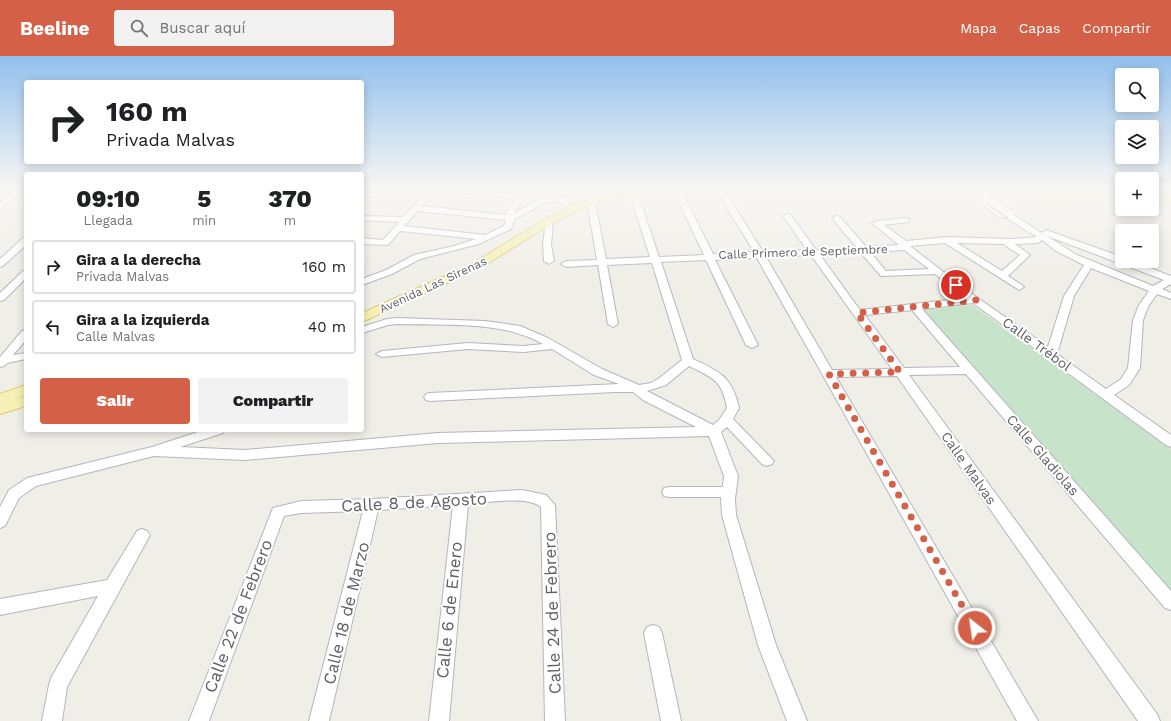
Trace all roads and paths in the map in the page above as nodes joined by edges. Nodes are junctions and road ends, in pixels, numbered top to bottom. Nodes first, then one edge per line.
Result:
1 (384, 219) edge
2 (511, 219) edge
3 (538, 219) edge
4 (594, 219) edge
5 (642, 219) edge
6 (691, 219) edge
7 (740, 219) edge
8 (789, 219) edge
9 (837, 219) edge
10 (1007, 219) edge
11 (1013, 219) edge
12 (1020, 219) edge
13 (1025, 219) edge
14 (405, 220) joint
15 (549, 220) joint
16 (906, 220) dead end
17 (398, 228) junction
18 (485, 237) junction
19 (1041, 239) junction
20 (947, 240) junction
21 (364, 241) edge
22 (1004, 241) junction
23 (24, 242) edge
24 (1075, 243) junction
25 (904, 245) junction
26 (862, 250) junction
27 (813, 251) junction
28 (760, 254) junction
29 (709, 256) junction
30 (1115, 258) edge
31 (654, 259) junction
32 (549, 261) dead end
33 (601, 262) junction
34 (0, 264) edge
35 (566, 264) dead end
36 (1090, 264) junction
37 (1142, 268) edge
38 (938, 271) junction
39 (24, 275) edge
40 (1002, 276) junction
41 (1171, 279) edge
42 (364, 281) edge
43 (24, 282) edge
44 (16, 283) junction
45 (0, 284) edge
46 (1020, 287) dead end
47 (1155, 289) junction
48 (1171, 296) edge
49 (0, 298) edge
50 (976, 300) junction
51 (915, 307) junction
52 (364, 308) edge
53 (857, 313) junction
54 (364, 317) edge
55 (613, 324) dead end
56 (364, 329) edge
57 (24, 335) edge
58 (752, 345) dead end
59 (553, 346) junction
60 (382, 354) dead end
61 (1051, 354) junction
62 (24, 356) edge
63 (688, 361) junction
64 (1, 362) edge
65 (970, 370) junction
66 (900, 372) junction
67 (829, 374) junction
68 (638, 389) junction
69 (24, 391) edge
70 (1107, 394) junction
71 (430, 397) dead end
72 (0, 399) edge
73 (24, 402) edge
74 (0, 409) edge
75 (726, 419) junction
76 (714, 431) junction
77 (212, 432) edge
78 (1171, 442) edge
79 (154, 451) junction
80 (767, 461) dead end
81 (669, 492) dead end
82 (729, 492) junction
83 (461, 500) junction
84 (548, 504) joint
85 (372, 505) junction
86 (278, 512) joint
87 (0, 522) edge
88 (142, 535) dead end
89 (112, 586) junction
90 (1171, 603) edge
91 (0, 607) edge
92 (653, 633) dead end
93 (52, 721) edge
94 (199, 721) edge
95 (319, 721) edge
96 (439, 721) edge
97 (555, 721) edge
98 (671, 721) edge
99 (797, 721) edge
100 (1028, 721) edge
101 (1150, 721) edge

1 - 14 street
2 - 18 street
3 - 52 main road, Avenida Las Sirenas
4 - 33 street
5 - 31 street
6 - 29 street
7 - 28 street
8 - 27 street, Calle Malvas
9 - 26 street
10 - 19 street
11 - 19 street, bridge
12 - 24 street, bridge
13 - 24 street
14 - 17 street
15 - 32 street
15 - 54 main road, Avenida Las Sirenas
16 - 25 street, Calle Trébol
17 - 18 street
17 - 21 street
18 - 42 street
19 - 22 street, Calle Primero de Septiembre
19 - 36 street
20 - 22 street, Calle Primero de Septiembre
20 - 25 street, Calle Primero de Septiembre
20 - 40 street
22 - 40 street
23 - 34 street
24 - 30 street
25 - 26 street, Calle Primero de Septiembre
25 - 38 street, Calle Trébol
26 - 27 street, Calle Primero de Septiembre
26 - 38 street
27 - 28 street, Calle Primero de Septiembre
27 - 53 street, Calle Malvas
28 - 29 street, Calle Primero de Septiembre
28 - 67 street
29 - 31 street, Calle Primero de Septiembre
29 - 58 street
31 - 33 street, Calle Primero de Septiembre
31 - 63 street
33 - 35 street, Calle Primero de Septiembre
33 - 55 street
36 - 47 street
36 - 61 street
37 - 41 street
38 - 50 street, Calle Trébol
39 - 44 street
40 - 46 street
41 - 47 street
43 - 44 street
44 - 45 street
44 - 49 street
47 - 48 street
47 - 70 street
50 - 51 street
50 - 61 street, Calle Trébol
51 - 53 street
51 - 65 street, Calle Gladiolas
53 - 66 street, Calle Malvas
56 - 59 street
57 - 64 street
59 - 60 street
59 - 68 street
61 - 70 street, Calle Trébol
62 - 64 street
63 - 68 street
63 - 75 street
65 - 66 street
65 - 90 street, Calle Gladiolas
66 - 67 street
66 - 101 street, Calle Malvas
67 - 100 street
68 - 71 street
68 - 76 street
69 - 72 main road
70 - 78 street, Calle Trébol
73 - 74 main road
75 - 76 street
75 - 80 street
76 - 79 street
76 - 82 street
77 - 79 street
79 - 87 street
81 - 82 street
82 - 99 street
83 - 84 street, Calle 8 de Agosto
83 - 85 street, Calle 8 de Agosto
83 - 96 street, Calle 6 de Enero
84 - 97 street, Calle 24 de Febrero
85 - 86 street, Calle 8 de Agosto
85 - 95 street, Calle 18 de Marzo
86 - 94 street, Calle 22 de Febrero
88 - 89 street
89 - 91 street
89 - 93 street
92 - 98 street

